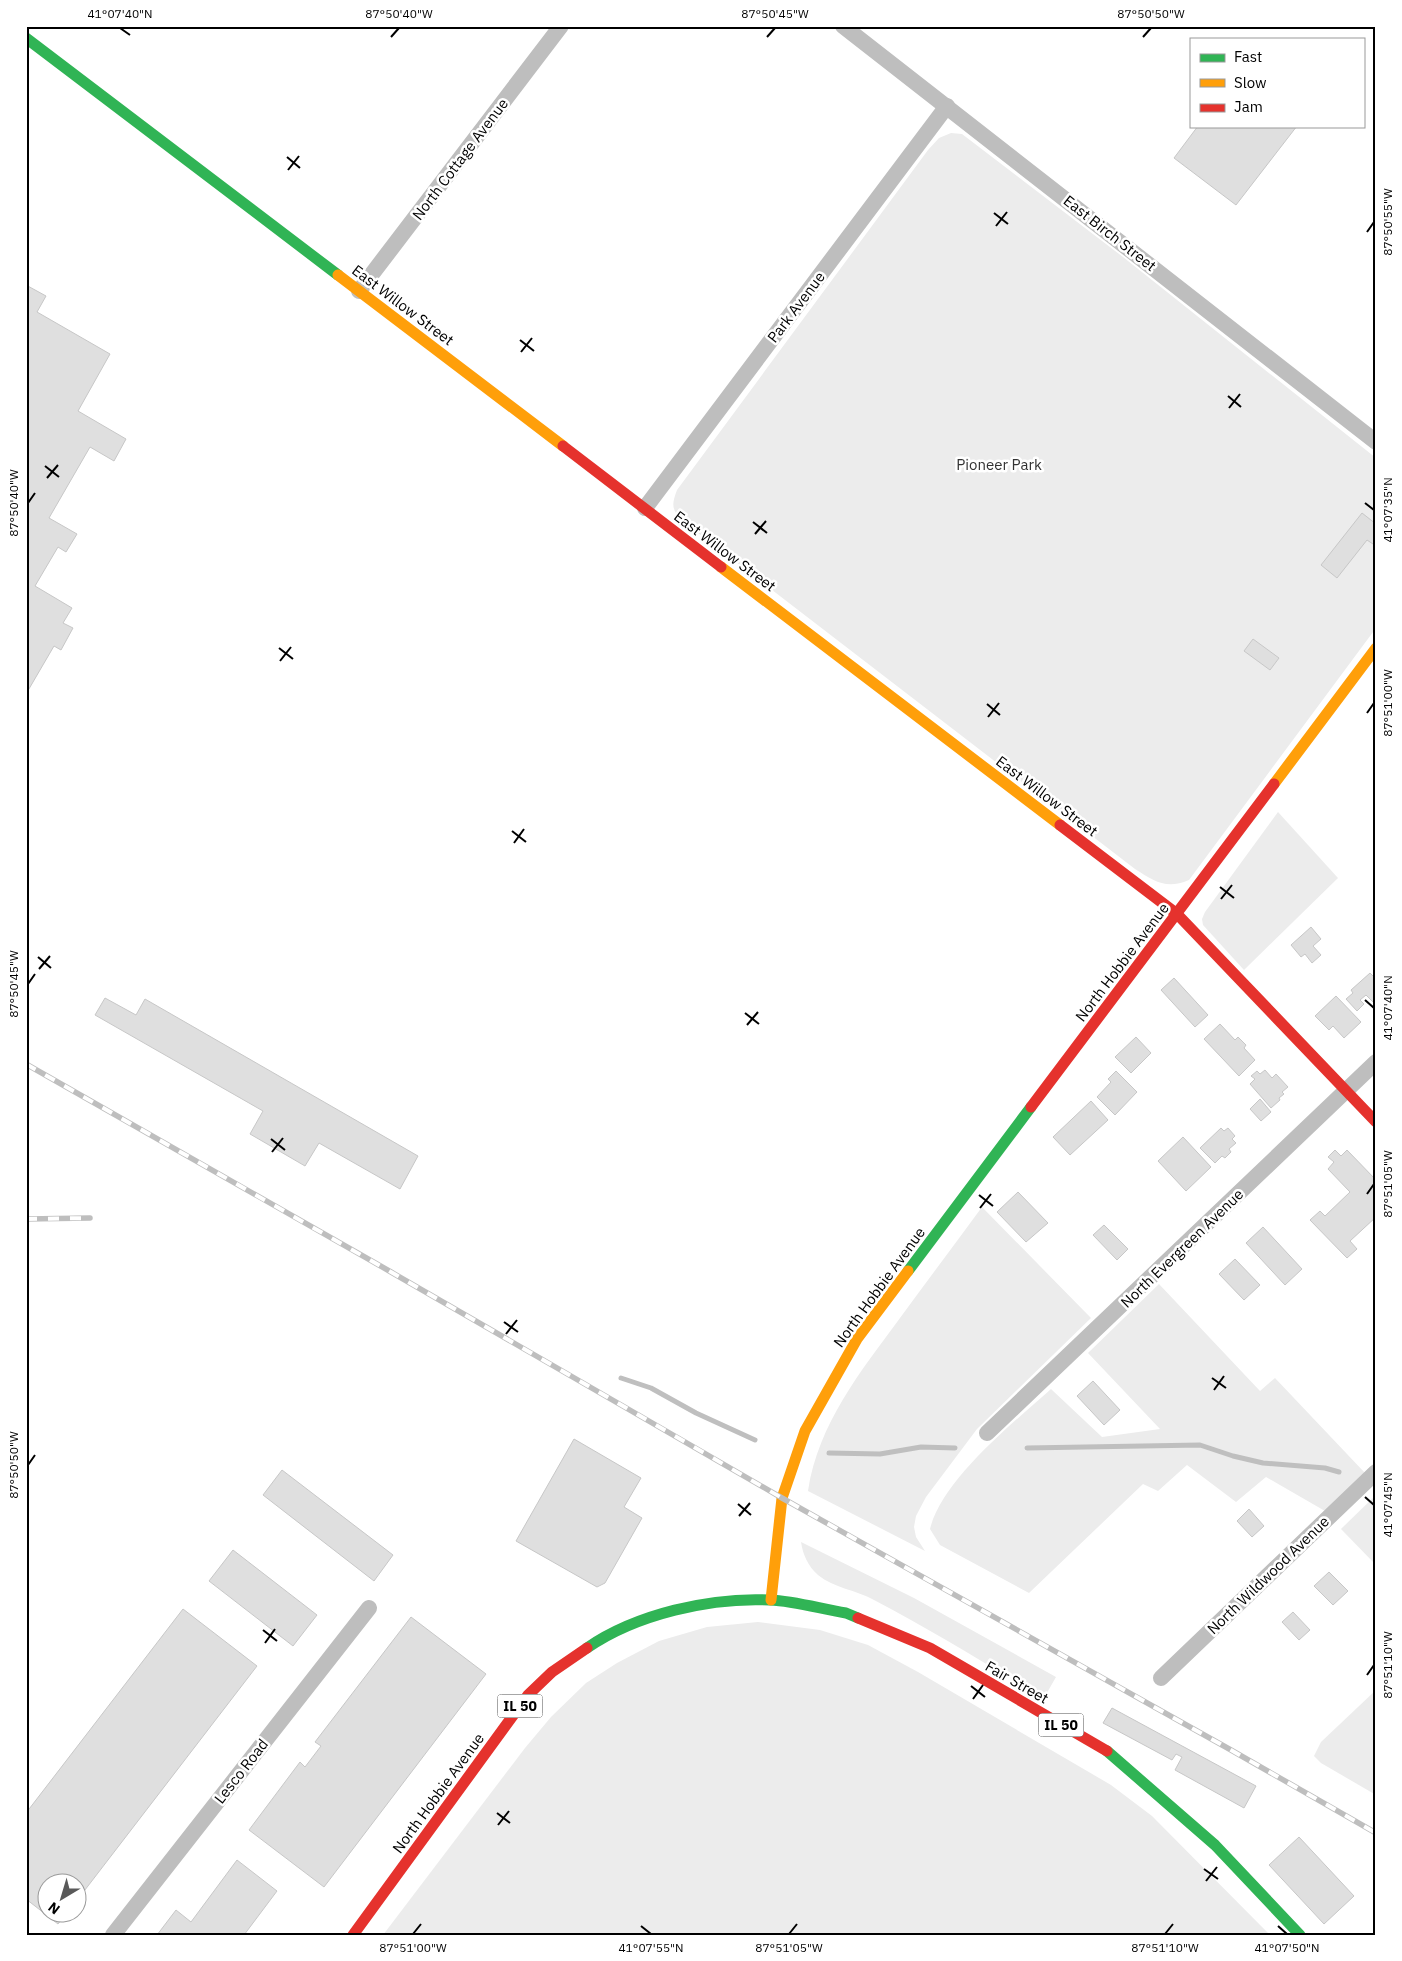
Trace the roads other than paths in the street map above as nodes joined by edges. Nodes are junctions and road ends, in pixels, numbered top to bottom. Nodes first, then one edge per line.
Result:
1 (561, 26) edge
2 (843, 26) edge
3 (26, 38) edge
4 (946, 106) junction
5 (360, 291) junction
6 (1376, 442) edge
7 (645, 508) junction
8 (1376, 648) edge
9 (1177, 914) junction
10 (1376, 1062) edge
11 (1346, 1090) junction
12 (1376, 1122) edge
13 (987, 1433) dead end
14 (1376, 1472) edge
15 (771, 1600) junction
16 (369, 1608) dead end
17 (1161, 1678) dead end
18 (113, 1935) edge
19 (353, 1935) edge
20 (1300, 1935) edge

1 - 5 street, North Cottage Avenue
2 - 4 street, East Birch Street
3 - 5 main road, East Willow Street
4 - 6 street, East Birch Street
4 - 7 street, Park Avenue
5 - 7 main road, East Willow Street
7 - 9 main road, East Willow Street
8 - 9 main road, North Hobbie Avenue
9 - 11 main road, East Willow Street
9 - 15 main road, North Hobbie Avenue
10 - 11 street, North Evergreen Avenue
11 - 12 main road, East Willow Street
11 - 13 street, North Evergreen Avenue
14 - 17 street, North Wildwood Avenue
15 - 19 main road, North Hobbie Avenue / IL 50
15 - 20 main road, Fair Street / IL 50
16 - 18 street, Lesco Road

